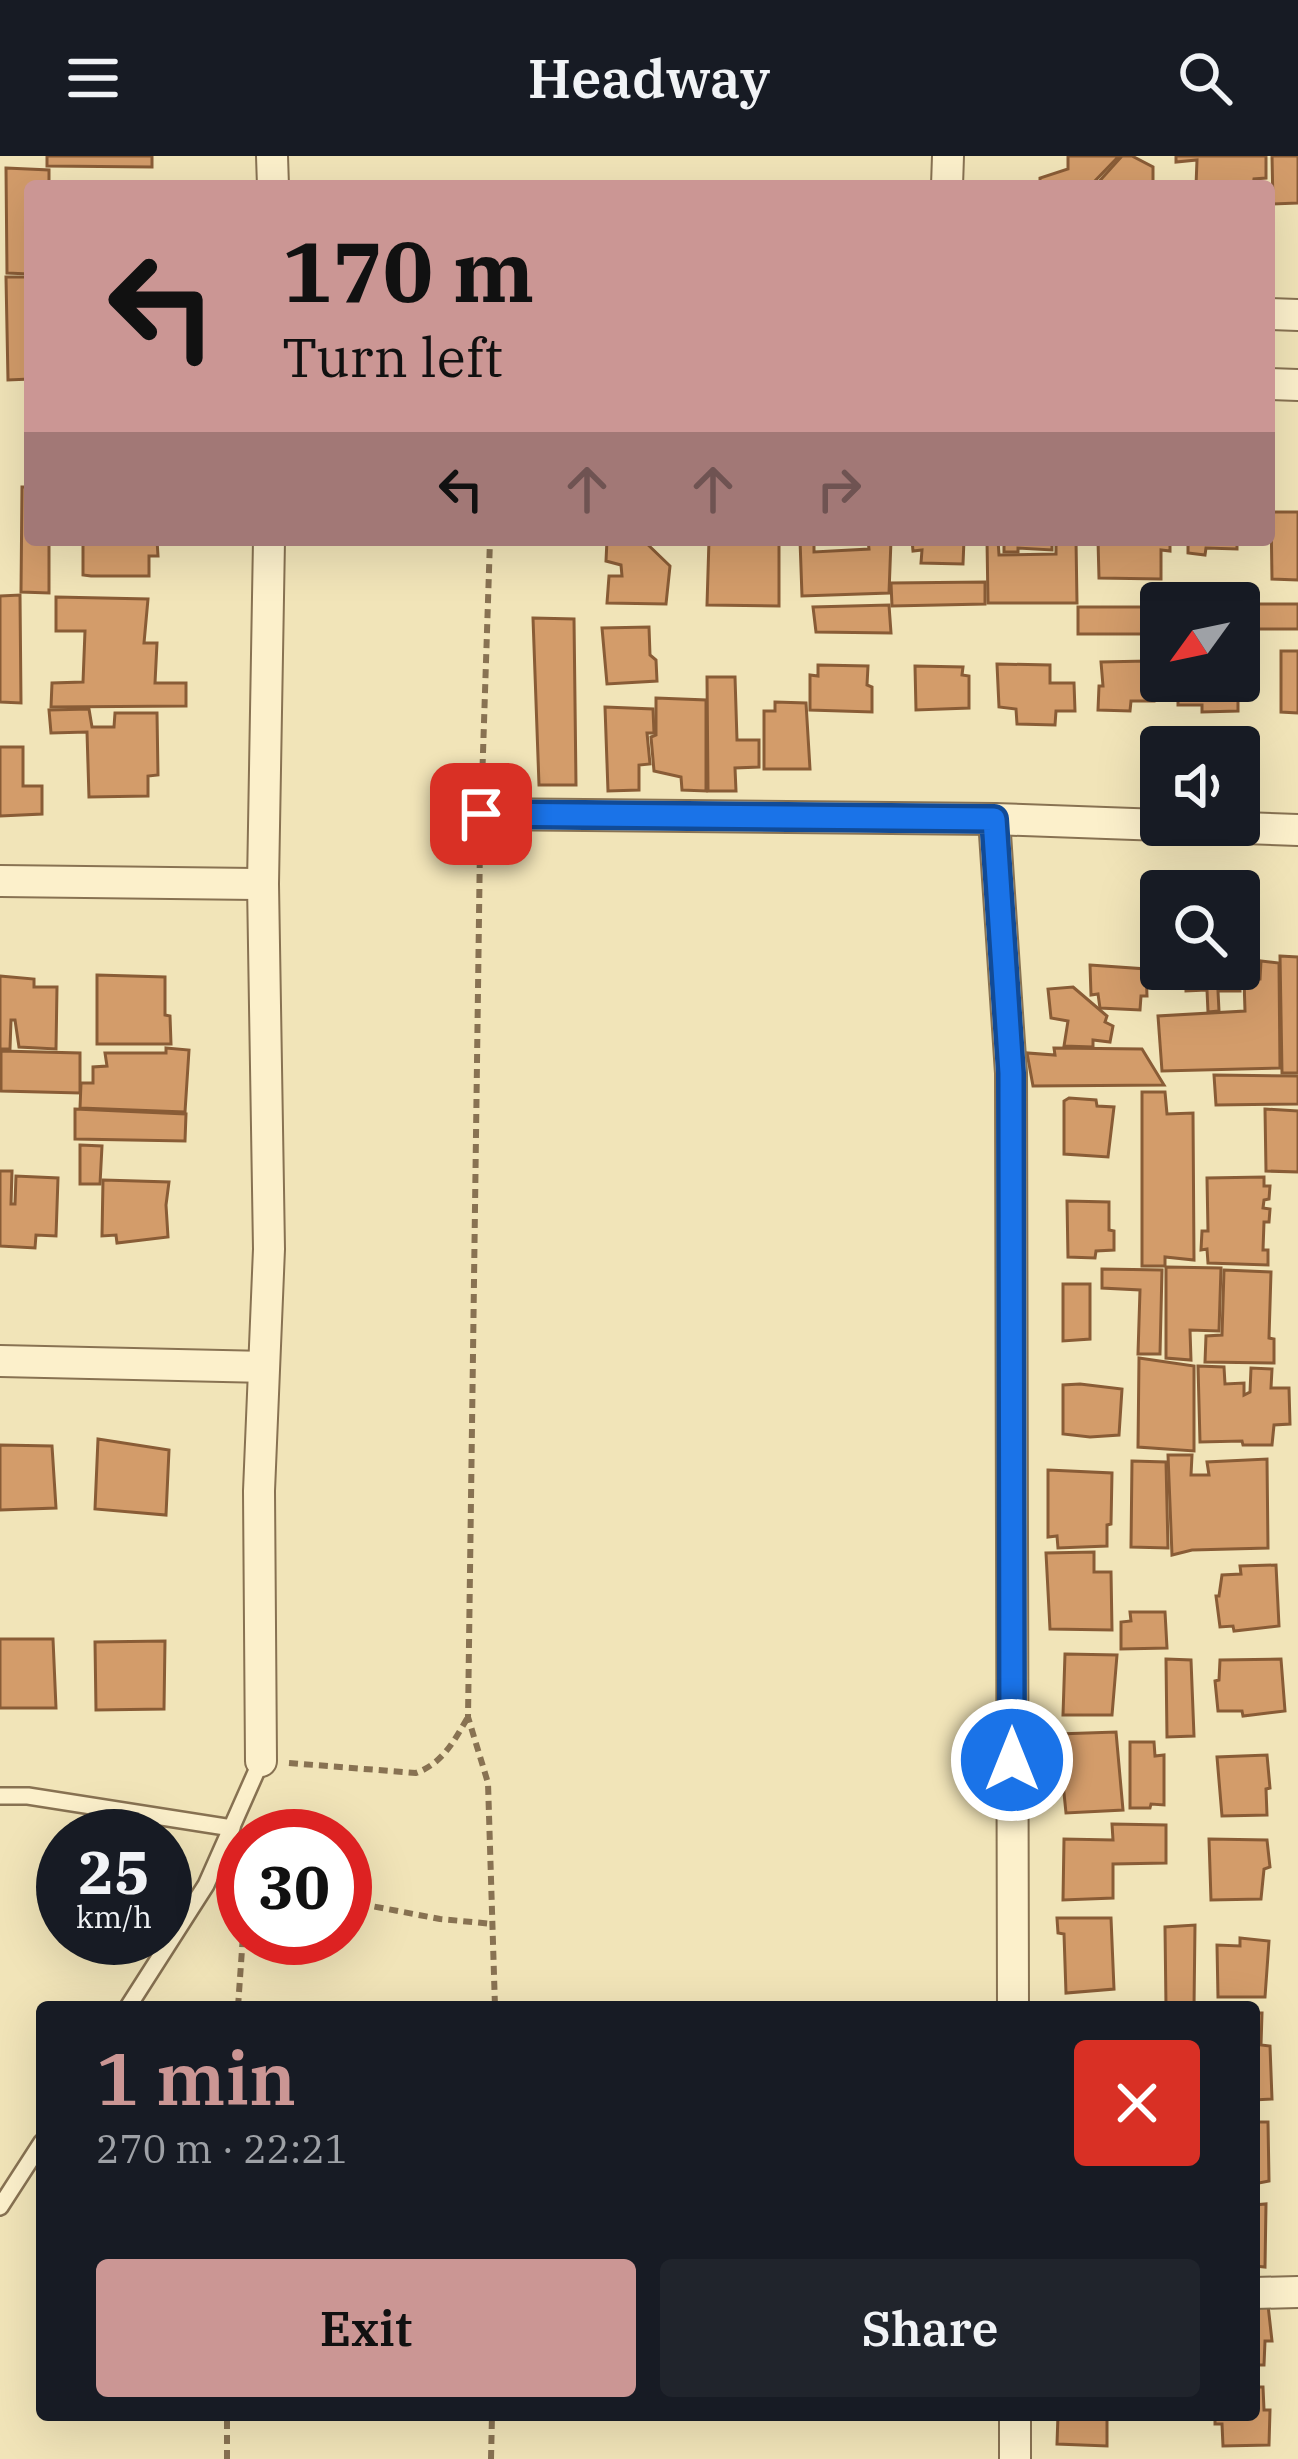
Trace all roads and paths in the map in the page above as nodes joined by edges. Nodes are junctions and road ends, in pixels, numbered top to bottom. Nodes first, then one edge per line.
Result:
1 (269, 546) edge
2 (490, 546) edge
3 (481, 814) junction
4 (994, 819) junction
5 (1298, 830) edge
6 (0, 880) edge
7 (262, 884) junction
8 (0, 1361) edge
9 (262, 1367) junction
10 (468, 1717) junction
11 (261, 1761) junction
12 (0, 1796) edge
13 (240, 1809) edge
14 (216, 1825) edge
15 (216, 1864) edge
16 (372, 1906) edge
17 (494, 1924) junction
18 (241, 1965) edge
19 (132, 2001) edge
20 (238, 2001) edge
21 (495, 2001) edge
22 (1013, 2001) edge
23 (36, 2151) edge
24 (0, 2207) edge
25 (1298, 2292) edge
26 (1260, 2293) edge
27 (227, 2421) edge
28 (492, 2421) edge
29 (1015, 2421) edge
30 (227, 2459) edge
31 (491, 2459) edge
32 (1015, 2459) edge

1 - 7 street
2 - 3 path
3 - 4 street
3 - 10 path
4 - 5 street
4 - 22 street
6 - 7 street
7 - 9 street
8 - 9 street
9 - 11 street
10 - 11 path
10 - 17 path
11 - 13 lane
12 - 14 lane
15 - 19 lane
16 - 17 path
17 - 21 path
18 - 20 path
23 - 24 lane
25 - 26 street
27 - 30 path
28 - 31 path
29 - 32 street

